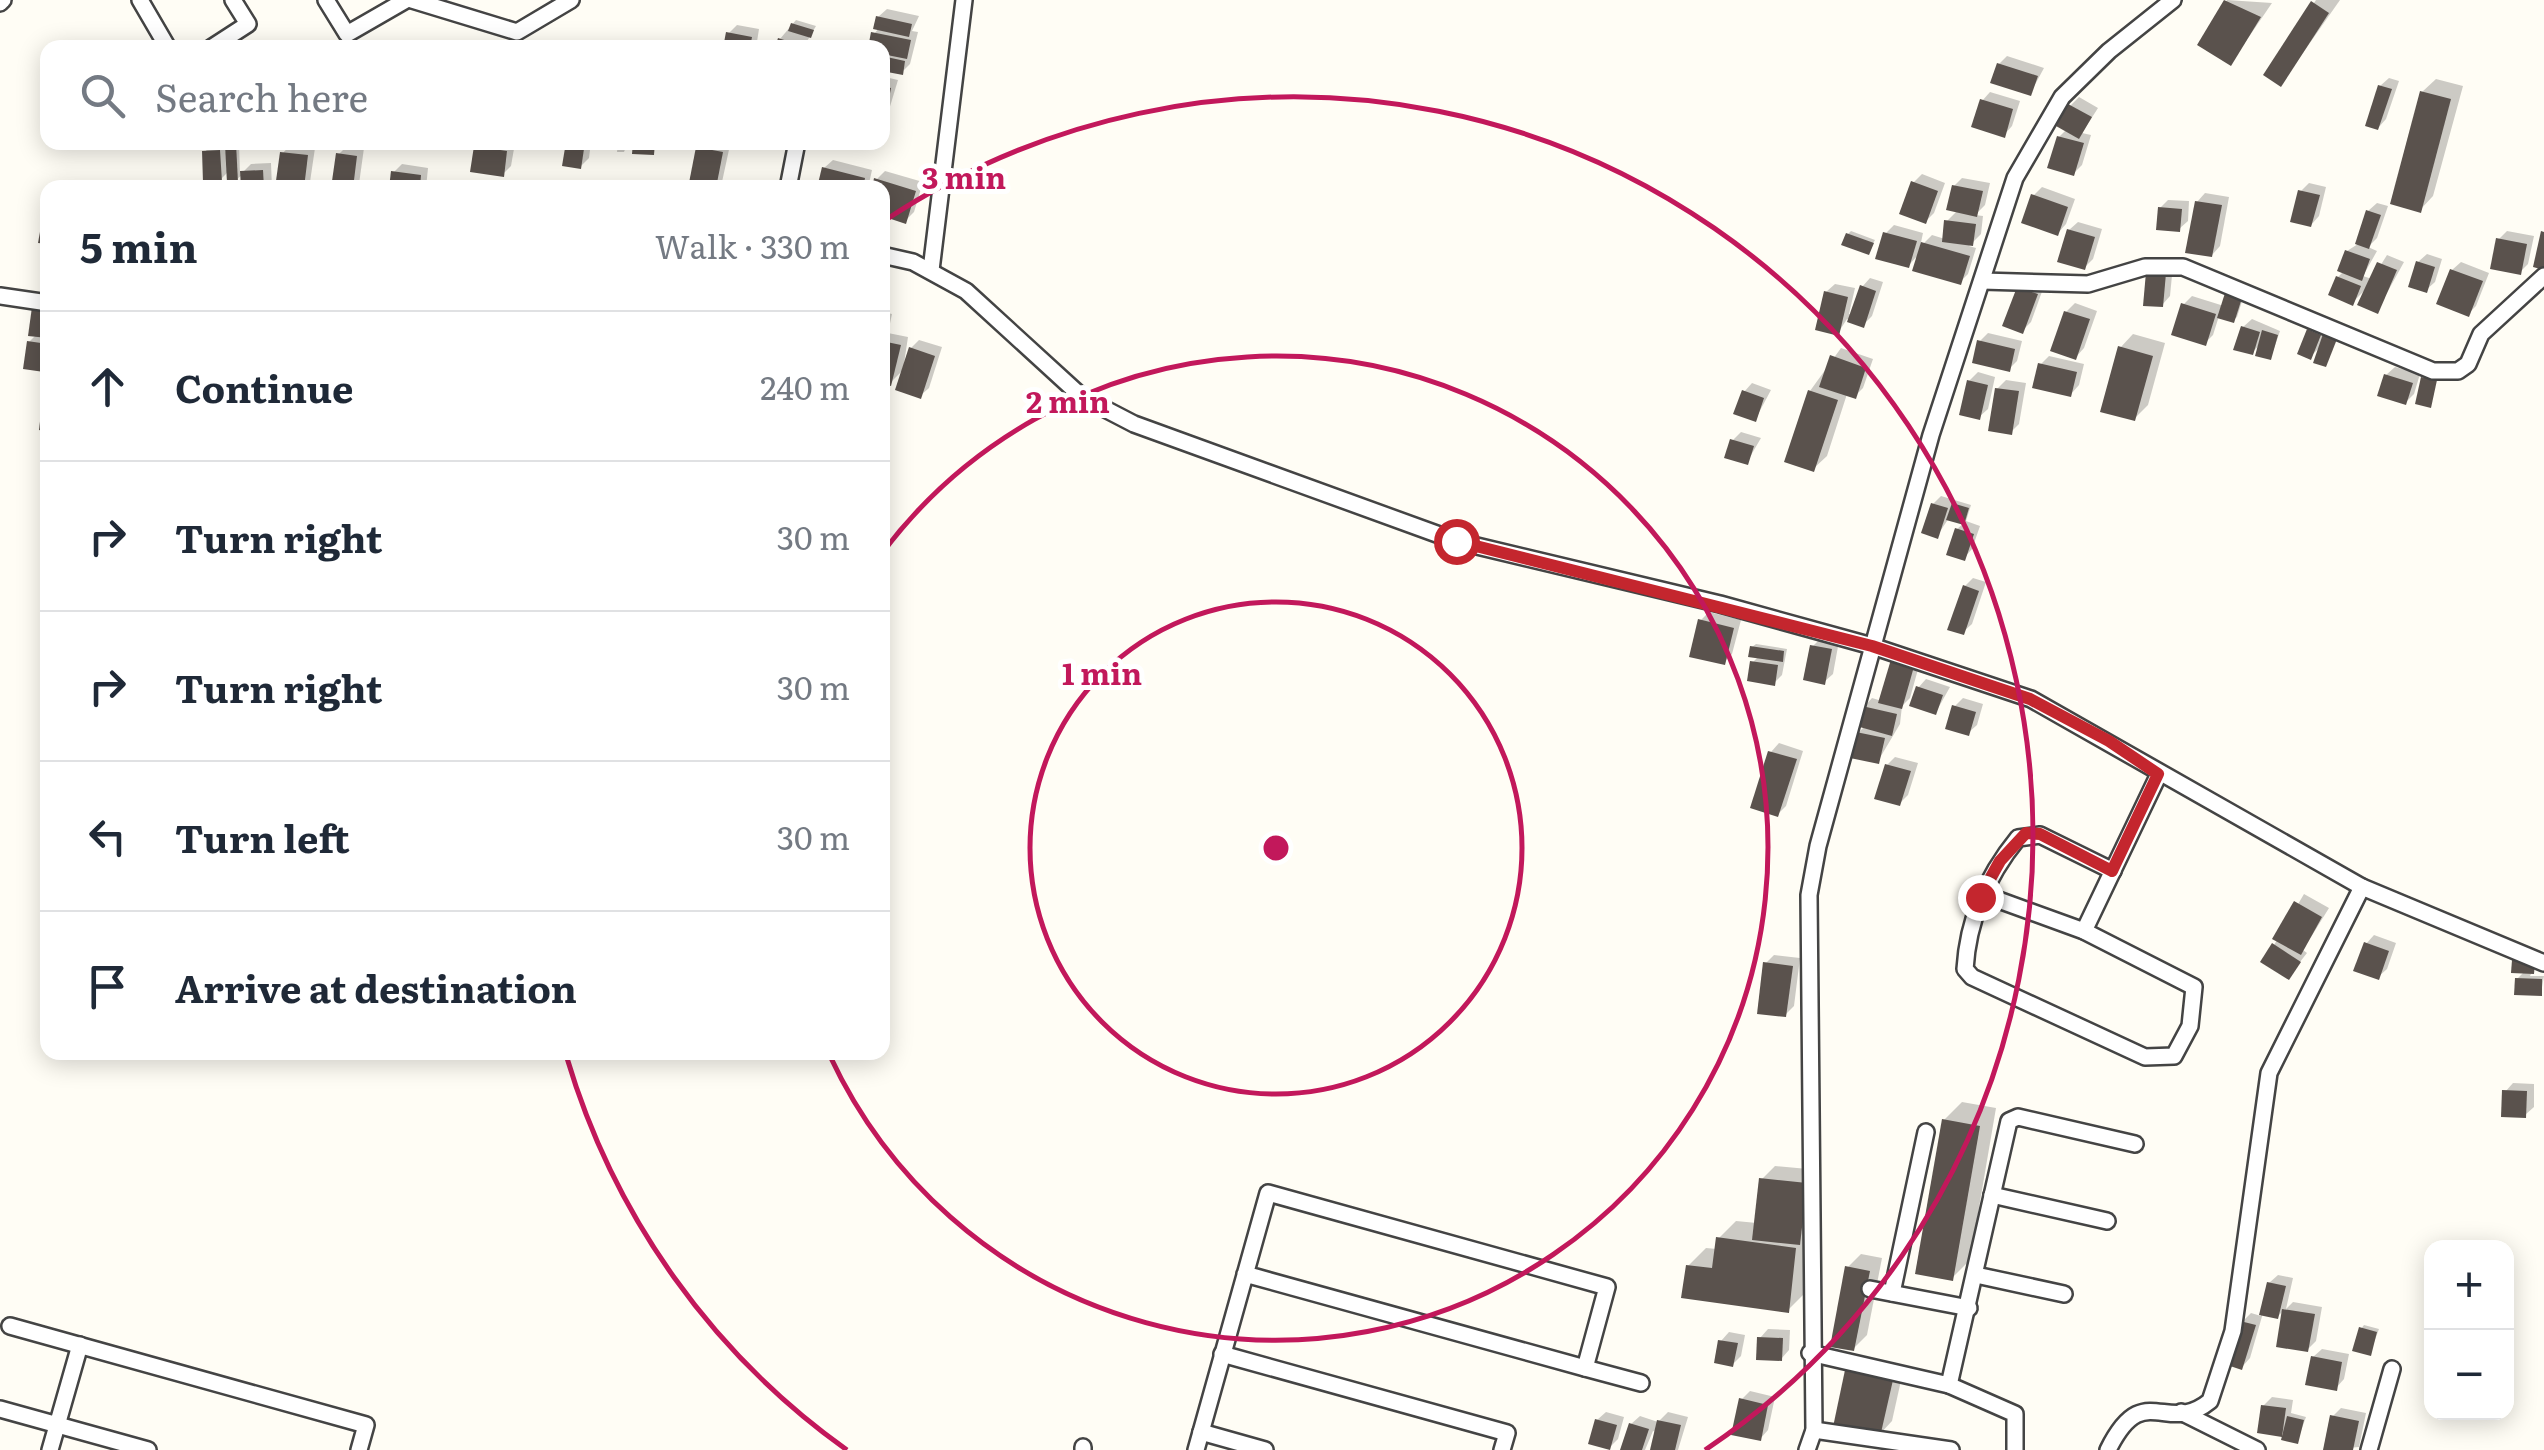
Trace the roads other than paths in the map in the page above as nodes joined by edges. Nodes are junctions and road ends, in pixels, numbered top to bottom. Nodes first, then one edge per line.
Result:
1 (140, 0) edge
2 (233, 0) edge
3 (326, 0) edge
4 (409, 0) edge
5 (571, 0) edge
6 (964, 0) edge
7 (2173, 0) edge
8 (163, 40) edge
9 (223, 40) edge
10 (795, 150) edge
11 (790, 180) edge
12 (890, 257) edge
13 (931, 270) junction
14 (2544, 276) edge
15 (1982, 280) junction
16 (0, 296) edge
17 (40, 303) edge
18 (1872, 646) junction
19 (2158, 774) junction
20 (2112, 871) junction
21 (2362, 887) junction
22 (1982, 894) junction
23 (2084, 931) junction
24 (2544, 963) edge
25 (1926, 1132) dead end
26 (2135, 1144) dead end
27 (1992, 1195) junction
28 (2107, 1221) dead end
29 (1245, 1274) junction
30 (1976, 1275) junction
31 (1870, 1289) dead end
32 (1892, 1292) junction
33 (2064, 1294) dead end
34 (1969, 1308) junction
35 (10, 1326) dead end
36 (80, 1345) junction
37 (1810, 1353) junction
38 (1222, 1354) junction
39 (1584, 1368) junction
40 (2392, 1368) dead end
41 (1642, 1383) dead end
42 (1948, 1385) junction
43 (0, 1409) edge
44 (2182, 1412) junction
45 (57, 1425) junction
46 (1822, 1431) junction
47 (1200, 1432) junction
48 (50, 1450) edge
49 (148, 1450) edge
50 (359, 1450) edge
51 (1196, 1450) edge
52 (1265, 1450) edge
53 (1502, 1450) edge
54 (1807, 1450) edge
55 (1828, 1450) edge
56 (1951, 1450) edge
57 (2015, 1450) edge
58 (2108, 1450) edge
59 (2257, 1450) edge
60 (2369, 1450) edge

1 - 8 street
2 - 9 street
3 - 4 street
4 - 5 street
6 - 13 street
7 - 15 street
10 - 11 street
12 - 13 street
13 - 18 street
14 - 15 street
15 - 18 street
16 - 17 street
18 - 19 street
18 - 37 street
19 - 20 street
19 - 21 street
20 - 22 street
20 - 23 street
21 - 24 street
21 - 44 street
22 - 23 street
22 - 23 street
25 - 32 street
26 - 27 street
27 - 28 street
27 - 30 street
29 - 38 street
29 - 39 street
29 - 39 street
30 - 33 street
30 - 34 street
31 - 32 street
32 - 34 street
34 - 42 street
35 - 36 street
36 - 45 street
36 - 50 street
37 - 42 street
37 - 46 street
38 - 47 street
38 - 53 street
39 - 41 street
40 - 60 street
42 - 57 street
43 - 45 street
44 - 58 street
44 - 59 street
45 - 48 street
45 - 49 street
46 - 54 street
46 - 55 street
46 - 56 street
47 - 51 street
47 - 52 street

